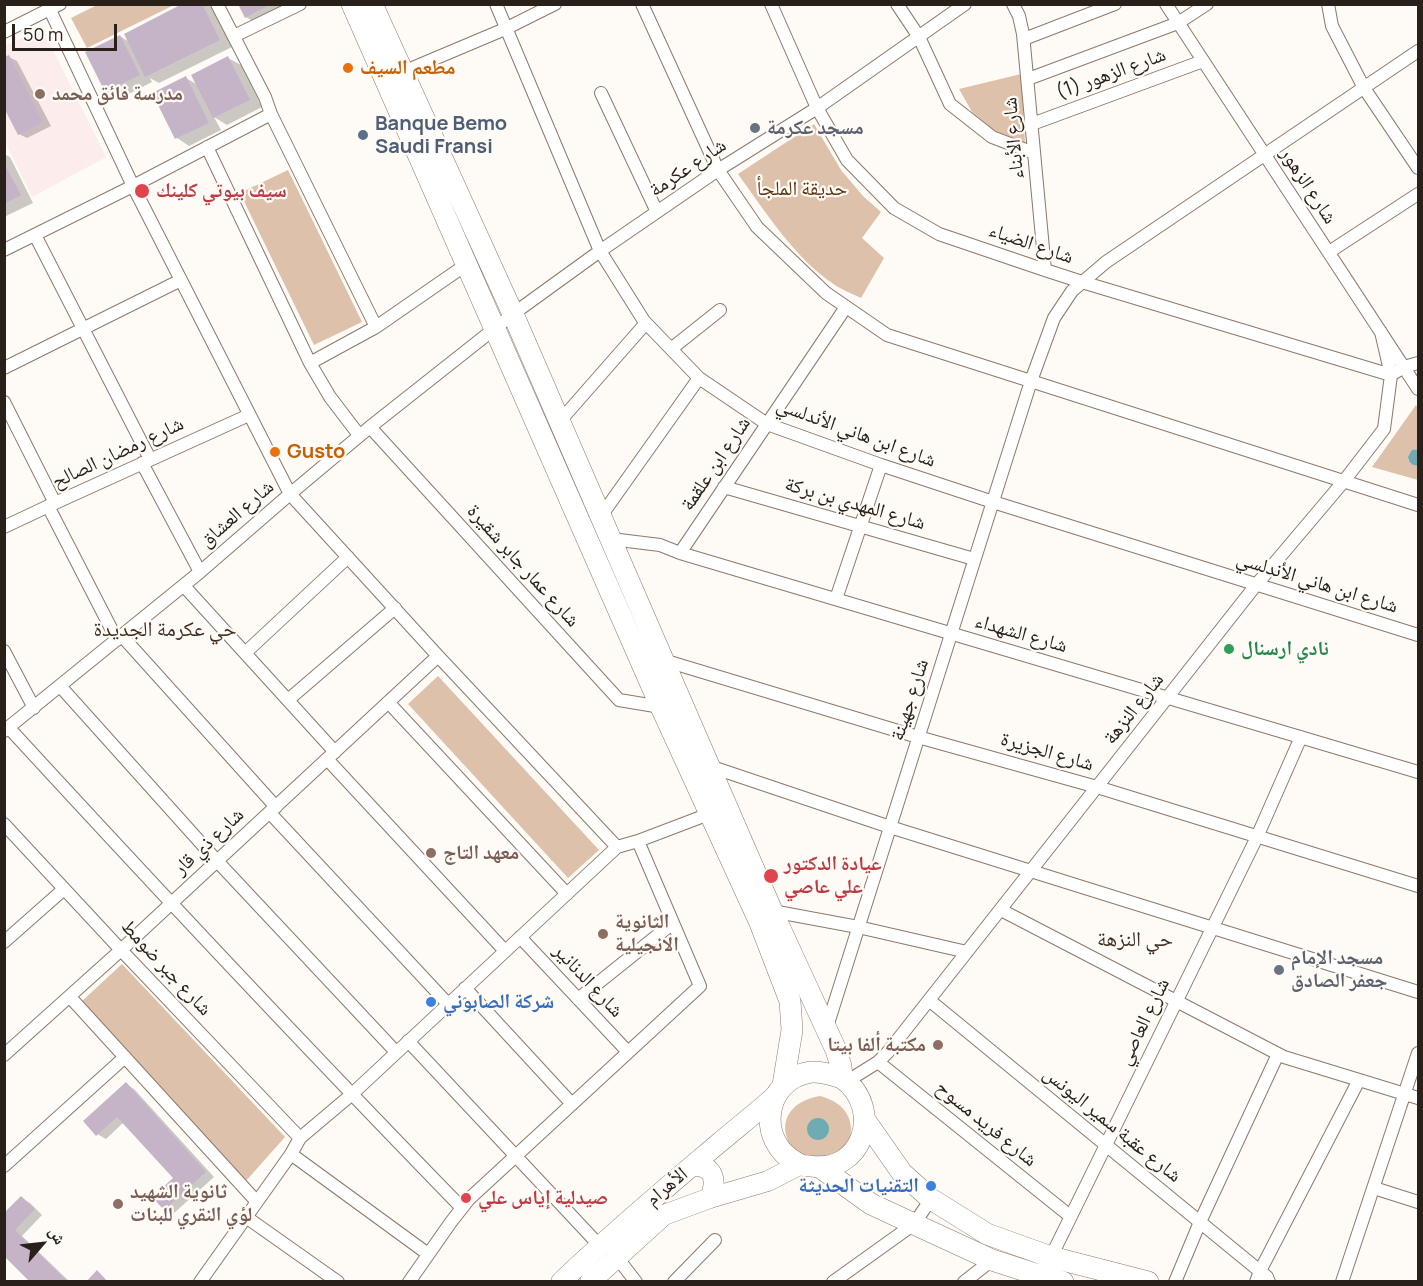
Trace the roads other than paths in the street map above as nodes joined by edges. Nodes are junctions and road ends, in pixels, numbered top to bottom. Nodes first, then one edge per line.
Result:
1 (217, 4) edge
2 (300, 4) edge
3 (352, 4) edge
4 (372, 4) edge
5 (496, 4) edge
6 (555, 4) edge
7 (642, 4) edge
8 (771, 4) edge
9 (897, 4) edge
10 (965, 4) edge
11 (1013, 4) edge
12 (1115, 4) edge
13 (1166, 4) edge
14 (1207, 4) edge
15 (1328, 4) edge
16 (55, 7) edge
17 (1178, 23) junction
18 (506, 29) junction
19 (4, 32) edge
20 (234, 36) junction
21 (919, 37) junction
22 (1024, 39) junction
23 (1419, 51) edge
24 (1203, 61) junction
25 (403, 72) junction
26 (1028, 79) junction
27 (1364, 88) junction
28 (602, 93) dead end
29 (817, 108) junction
30 (271, 114) junction
31 (1032, 124) junction
32 (207, 147) junction
33 (1034, 153) junction
34 (1265, 155) junction
35 (1418, 166) edge
36 (718, 170) junction
37 (133, 186) junction
38 (1419, 194) edge
39 (657, 212) junction
40 (35, 235) junction
41 (4, 250) edge
42 (600, 251) junction
43 (1329, 252) junction
44 (467, 264) junction
45 (1045, 270) junction
46 (180, 280) junction
47 (1082, 282) junction
48 (846, 307) junction
49 (720, 310) dead end
50 (513, 314) junction
51 (646, 323) junction
52 (376, 327) junction
53 (83, 328) junction
54 (495, 328) junction
55 (1381, 332) junction
56 (671, 349) junction
57 (310, 363) junction
58 (1419, 363) edge
59 (1404, 367) junction
60 (4, 368) edge
61 (1391, 375) junction
62 (699, 378) junction
63 (1031, 381) junction
64 (1419, 389) edge
65 (4, 402) edge
66 (249, 415) junction
67 (560, 421) junction
68 (767, 424) junction
69 (370, 427) junction
70 (359, 435) junction
71 (146, 461) junction
72 (881, 465) junction
73 (1344, 481) junction
74 (724, 487) junction
75 (290, 494) junction
76 (993, 502) junction
77 (52, 505) junction
78 (1419, 505) edge
79 (601, 516) junction
80 (860, 526) junction
81 (4, 527) edge
82 (611, 539) junction
83 (680, 553) junction
84 (348, 557) junction
85 (974, 559) junction
86 (200, 572) junction
87 (1256, 585) junction
88 (184, 586) junction
89 (836, 599) junction
90 (395, 608) junction
91 (951, 633) junction
92 (1419, 635) edge
93 (120, 638) junction
94 (4, 651) edge
95 (245, 653) junction
96 (438, 656) junction
97 (663, 660) junction
98 (60, 686) junction
99 (1167, 698) junction
100 (288, 700) junction
101 (388, 702) junction
102 (661, 707) junction
103 (34, 708) junction
104 (7, 730) edge
105 (918, 737) junction
106 (1301, 737) junction
107 (331, 755) junction
108 (710, 766) junction
109 (1419, 772) edge
110 (1097, 787) junction
111 (273, 810) junction
112 (709, 814) junction
113 (890, 827) junction
114 (7, 832) edge
115 (1257, 837) junction
116 (638, 842) junction
117 (617, 847) junction
118 (217, 861) junction
119 (1031, 872) junction
120 (1419, 886) edge
121 (64, 889) junction
122 (567, 894) junction
123 (171, 904) junction
124 (1001, 910) junction
125 (772, 911) junction
126 (673, 922) junction
127 (858, 927) junction
128 (1212, 927) junction
129 (520, 937) junction
130 (4, 942) edge
131 (122, 950) junction
132 (505, 951) junction
133 (967, 952) junction
134 (465, 988) junction
135 (1419, 992) edge
136 (70, 997) junction
137 (578, 999) junction
138 (929, 1000) junction
139 (1176, 1001) junction
140 (448, 1004) junction
141 (826, 1030) junction
142 (408, 1041) junction
143 (396, 1052) junction
144 (628, 1052) junction
145 (1419, 1053) edge
146 (1278, 1054) junction
147 (4, 1055) edge
148 (125, 1057) junction
149 (878, 1062) junction
150 (844, 1080) junction
151 (1359, 1080) junction
152 (779, 1090) junction
153 (1405, 1094) junction
154 (351, 1095) junction
155 (1419, 1098) edge
156 (572, 1104) junction
157 (865, 1120) junction
158 (300, 1138) junction
159 (1105, 1145) junction
160 (291, 1154) junction
161 (516, 1156) junction
162 (799, 1165) junction
163 (4, 1166) edge
164 (692, 1166) junction
165 (821, 1168) junction
166 (1374, 1188) junction
167 (710, 1198) junction
168 (931, 1199) junction
169 (257, 1202) junction
170 (1419, 1202) edge
171 (462, 1208) junction
172 (1070, 1216) junction
173 (246, 1217) junction
174 (1200, 1222) junction
175 (914, 1224) junction
176 (715, 1240) dead end
177 (599, 1245) junction
178 (428, 1254) junction
179 (616, 1256) junction
180 (1051, 1257) junction
181 (992, 1260) junction
182 (1258, 1276) edge
183 (200, 1281) edge
184 (338, 1281) edge
185 (409, 1281) edge
186 (561, 1281) edge
187 (590, 1281) edge
188 (636, 1281) edge
189 (674, 1281) edge
190 (833, 1281) edge
191 (964, 1281) edge
192 (1063, 1281) edge
193 (1148, 1281) edge
194 (1175, 1281) edge
195 (1269, 1281) edge
196 (1342, 1281) edge

1 - 20 street
2 - 20 street
3 - 44 highway
4 - 25 highway
5 - 18 street, شارع ابن هاني الأندلسي
6 - 18 street
7 - 36 street
8 - 29 street, شارع الضياء
9 - 21 street
10 - 21 street, شارع عكرمة
11 - 22 street, شارع الأبناء
12 - 22 street
13 - 17 street, شارع الزهور
14 - 17 street
15 - 27 street
16 - 19 street
16 - 37 street
17 - 24 street, شارع الزهور
17 - 26 street
18 - 25 street
18 - 42 street, شارع ابن هاني الأندلسي
20 - 30 street
21 - 29 street, شارع عكرمة
21 - 33 street
22 - 26 street, شارع الأبناء
23 - 27 street, شارع جهينة
24 - 31 street, شارع الزهور (1)
24 - 34 street, شارع الزهور
25 - 50 highway
26 - 31 street, شارع الأبناء
27 - 34 street, شارع جهينة
27 - 35 street
28 - 39 street
29 - 36 street, شارع عكرمة
29 - 45 street, شارع الضياء
30 - 32 street
30 - 52 street
31 - 33 street, شارع الأبناء
32 - 37 street
32 - 57 street
33 - 45 street, شارع الأبناء
34 - 43 street, شارع الزهور
34 - 47 street, شارع جهينة
36 - 39 street, شارع عكرمة
36 - 48 street
37 - 40 street
37 - 46 street
38 - 43 street
39 - 42 street, شارع عكرمة
40 - 41 street
40 - 53 street
42 - 50 street, شارع عكرمة
42 - 51 street, شارع ابن هاني الأندلسي
43 - 55 street, شارع الزهور
44 - 52 street
44 - 54 highway
45 - 47 street, شارع الضياء
46 - 53 street
46 - 66 street
47 - 61 street, شارع الضياء
47 - 63 street, شارع جهينة
48 - 63 street
48 - 68 street, شارع ابن علقمة
49 - 56 street
50 - 54 street, شارع عكرمة
50 - 67 highway
51 - 56 street, شارع ابن هاني الأندلسي
51 - 67 street
52 - 57 street
53 - 60 street
53 - 71 street
54 - 69 street, شارع العشاق
54 - 102 highway
55 - 59 street, شارع الزهور
55 - 61 street, شارع النزهة
56 - 62 street, شارع ابن هاني الأندلسي
57 - 70 street
58 - 59 street
59 - 61 street
59 - 64 street, شارع الزهور
61 - 73 street, شارع النزهة
62 - 68 street, شارع ابن هاني الأندلسي
62 - 79 street
63 - 73 street
63 - 76 street, شارع جهينة
65 - 77 street
66 - 71 street, شارع رمضان الصالح
66 - 75 street
67 - 79 highway
68 - 72 street, شارع ابن هاني الأندلسي
68 - 74 street, شارع ابن علقمة
69 - 70 street, شارع العشاق
69 - 102 street, شارع عمار جابر شقيرة
70 - 75 street, شارع العشاق
71 - 77 street, شارع رمضان الصالح
71 - 86 street
72 - 76 street, شارع ابن هاني الأندلسي
72 - 80 street
73 - 78 street
73 - 87 street, شارع النزهة
74 - 80 street, شارع المهدي بن بركة
74 - 83 street, شارع ابن علقمة
75 - 84 street
75 - 86 street, شارع العشاق
76 - 85 street, شارع جهينة
76 - 87 street, شارع ابن هاني الأندلسي
77 - 81 street, شارع رمضان الصالح
77 - 93 street
79 - 82 highway
80 - 85 street, شارع المهدي بن بركة
80 - 89 street
82 - 83 street, شارع الشهداء
82 - 97 highway
83 - 89 street, شارع الشهداء
84 - 90 street
84 - 95 street
85 - 91 street, شارع جهينة
86 - 88 street, شارع العشاق
87 - 92 street, شارع ابن هاني الأندلسي
87 - 99 street, شارع النزهة
88 - 93 street, شارع العشاق
88 - 95 street
89 - 91 street, شارع الشهداء
90 - 96 street
90 - 100 street
91 - 99 street, شارع الشهداء
91 - 105 street, شارع جهينة
93 - 98 street, شارع العشاق
93 - 111 street
94 - 103 street
95 - 100 street
96 - 101 street, شارع ذي قار
96 - 117 street
97 - 105 street, شارع الجزيرة
97 - 108 highway
98 - 103 street, شارع العشاق
98 - 118 street
99 - 106 street, شارع الشهداء
99 - 110 street, شارع النزهة
100 - 107 street
101 - 107 street, شارع ذي قار
101 - 122 street
102 - 112 highway
103 - 104 street, شارع العشاق
104 - 123 street
105 - 110 street, شارع الجزيرة
105 - 113 street, شارع جهينة
106 - 109 street, شارع الشهداء
106 - 115 street, شارع العاصي
107 - 111 street, شارع ذي قار
107 - 132 street
108 - 113 street
108 - 125 highway
110 - 115 street, شارع الجزيرة
110 - 119 street, شارع النزهة
111 - 118 street, شارع ذي قار
111 - 140 street
112 - 116 street
112 - 152 highway
113 - 119 street
113 - 127 street, شارع جهينة
114 - 121 street, شارع جبر ضومط
115 - 120 street, شارع الجزيرة
115 - 128 street, شارع العاصي
116 - 117 street
116 - 126 street
117 - 122 street
118 - 123 street, شارع ذي قار
118 - 143 street
119 - 124 street, شارع النزهة
119 - 128 street
121 - 130 street
121 - 131 street, شارع جبر ضومط
122 - 129 street
123 - 131 street, شارع ذي قار
123 - 154 street
124 - 133 street, شارع النزهة
124 - 139 street
125 - 127 street
125 - 141 highway
126 - 137 street
126 - 144 street
127 - 133 street
127 - 141 street, شارع جهينة
128 - 135 street
128 - 139 street, شارع العاصي
129 - 132 street
129 - 137 street, شارع الدنانير
131 - 136 street, شارع ذي قار
131 - 158 street, شارع جبر ضومط
132 - 134 street
133 - 138 street, شارع النزهة
134 - 140 street
134 - 156 street
136 - 147 street, شارع ذي قار
136 - 148 street
137 - 144 street, شارع الدنانير
138 - 149 street, شارع النزهة
138 - 159 street, شارع عقبة سمير اليونس
139 - 146 street
139 - 159 street, شارع العاصي
140 - 142 street
141 - 150 highway
142 - 143 street
142 - 161 street
143 - 154 street
144 - 156 street
145 - 153 street
146 - 151 street
146 - 174 street
148 - 163 street
148 - 169 street
149 - 150 street, شارع النزهة
149 - 172 street, شارع فريد مسوح
150 - 152 highway
150 - 157 highway
151 - 153 street
151 - 182 street
152 - 162 highway
152 - 164 main road, الأهرام
153 - 155 street
153 - 166 street
154 - 158 street
154 - 171 street
156 - 161 street
157 - 165 highway
157 - 168 highway
158 - 160 street
159 - 172 street, شارع العاصي
159 - 174 street, شارع عقبة سمير اليونس
160 - 169 street
160 - 178 street
161 - 171 street
161 - 177 street
162 - 165 highway
162 - 167 main road, الأهرام
164 - 167 main road
164 - 177 main road, الأهرام
165 - 175 highway
166 - 170 street
166 - 196 street
167 - 179 main road, الأهرام
168 - 175 street
168 - 180 highway
169 - 173 street
171 - 178 street
172 - 180 street, شارع العاصي
173 - 183 street
173 - 184 street
174 - 182 street, شارع عقبة سمير اليونس
174 - 194 street
175 - 181 highway
175 - 190 street
176 - 189 street
177 - 186 main road, الأهرام
178 - 185 street
179 - 187 main road, الأهرام
179 - 188 street
180 - 193 highway
181 - 191 street
181 - 192 highway
182 - 195 street, شارع عقبة سمير اليونس

